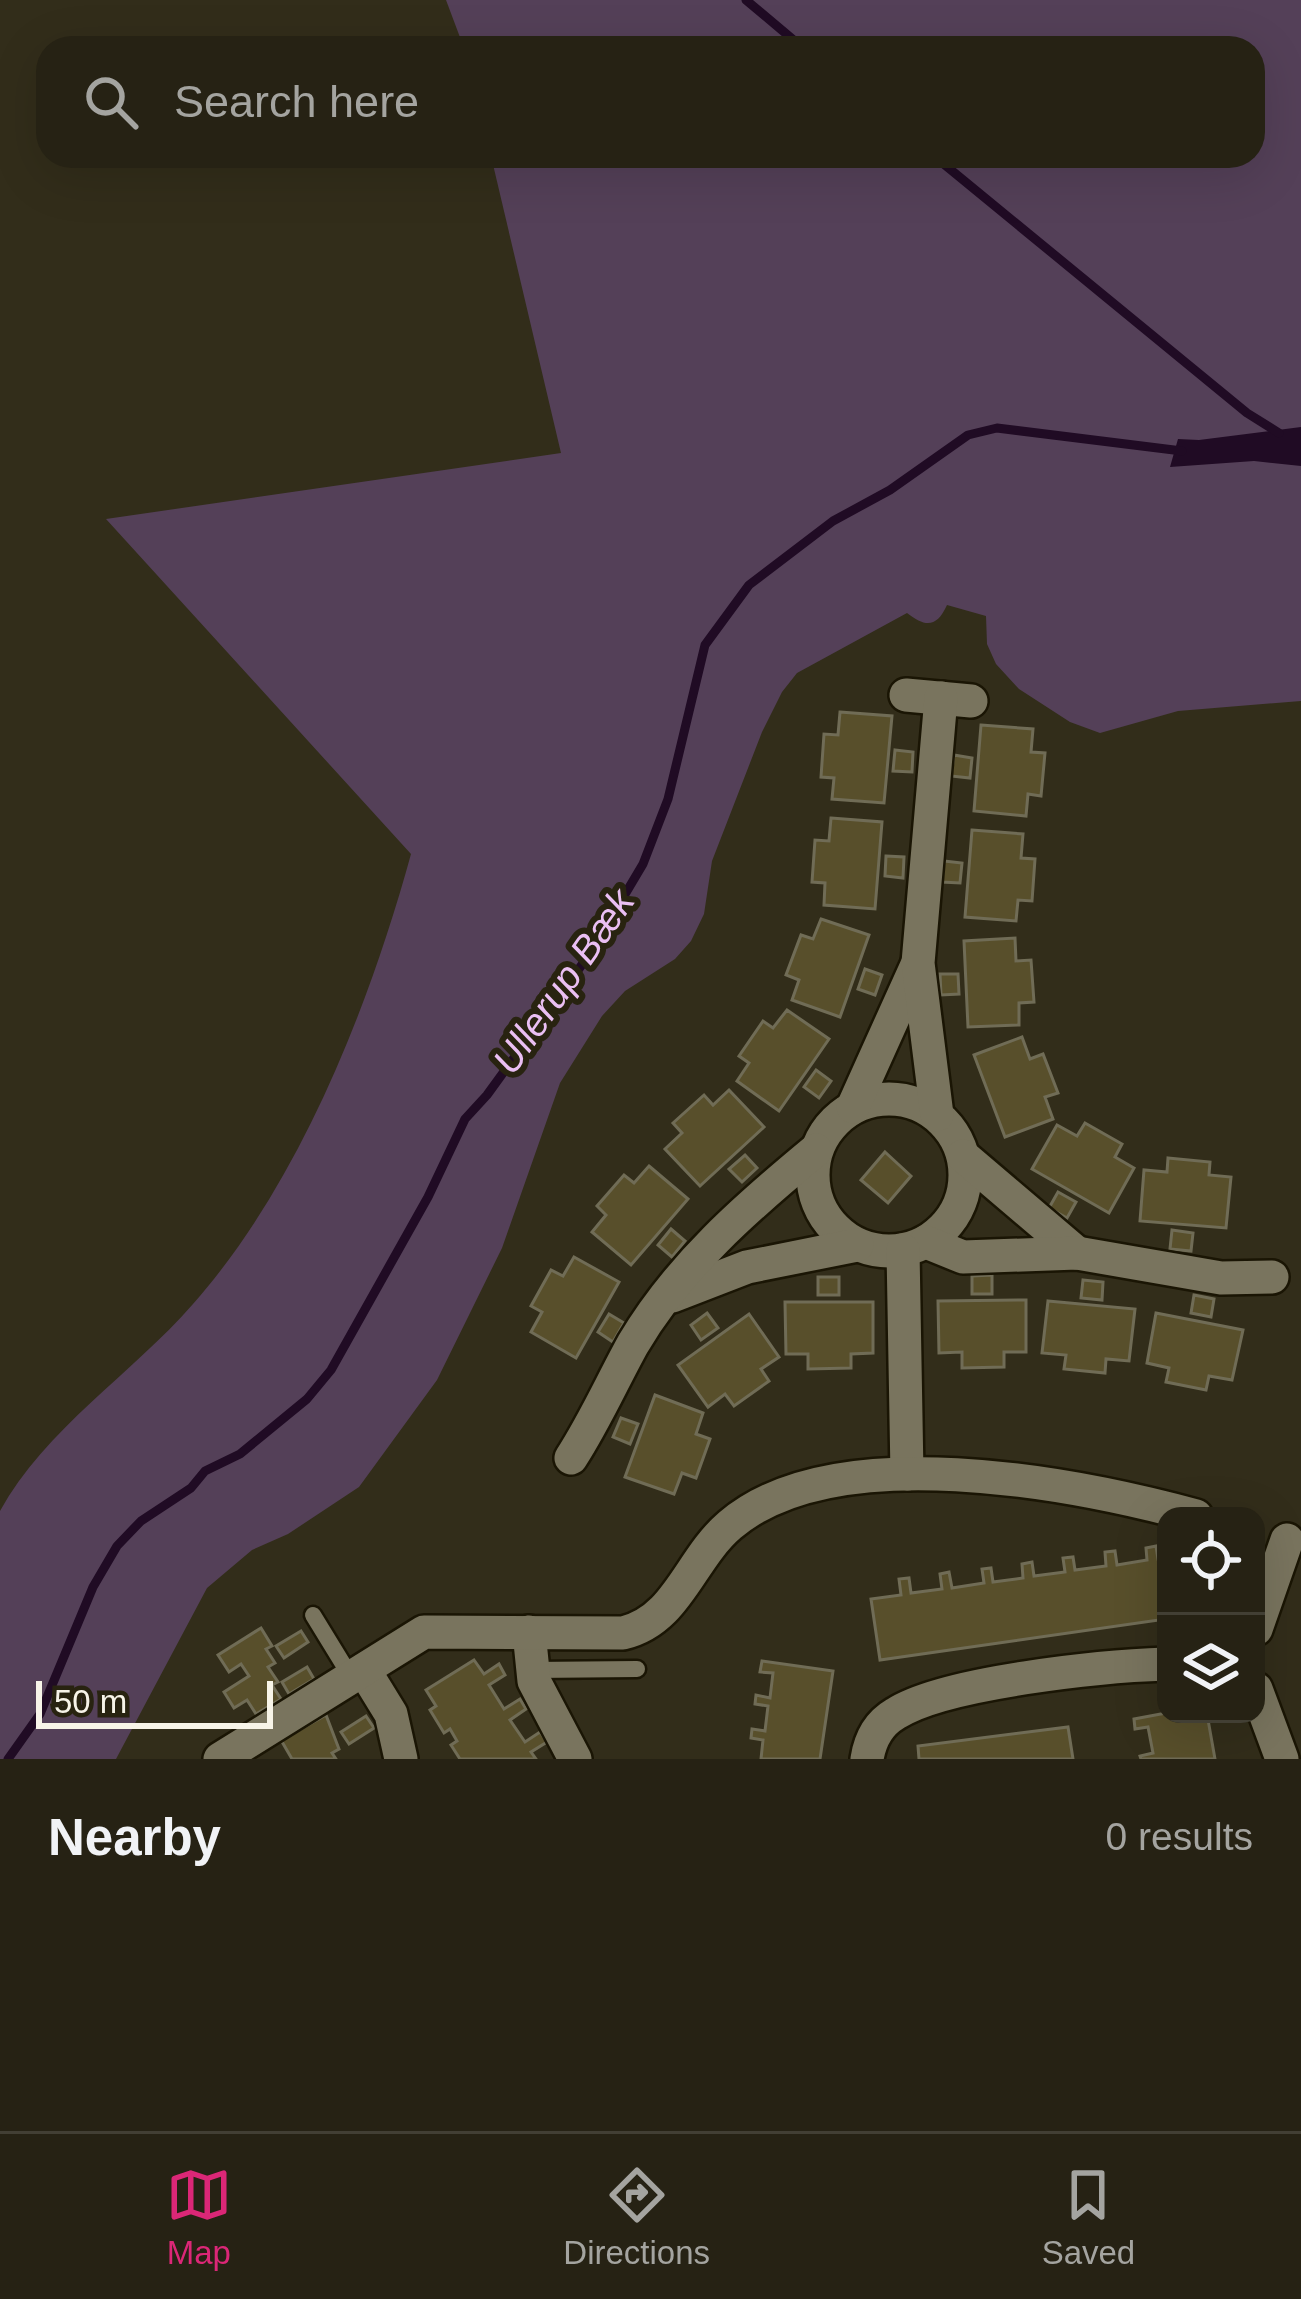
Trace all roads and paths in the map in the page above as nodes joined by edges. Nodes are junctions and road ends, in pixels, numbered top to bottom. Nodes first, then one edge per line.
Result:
1 (906, 695) dead end
2 (918, 963) junction
3 (853, 1107) junction
4 (937, 1115) junction
5 (816, 1150) junction
6 (963, 1156) junction
7 (857, 1245) junction
8 (915, 1246) junction
9 (1077, 1252) junction
10 (1272, 1277) dead end
11 (664, 1298) junction
12 (571, 1458) dead end
13 (907, 1474) junction
14 (1157, 1507) edge
15 (1281, 1539) edge
16 (313, 1615) dead end
17 (1260, 1615) edge
18 (529, 1632) junction
19 (1157, 1664) edge
20 (637, 1669) dead end
21 (533, 1670) junction
22 (357, 1674) junction
23 (1265, 1713) edge
24 (220, 1759) edge
25 (401, 1759) edge
26 (574, 1759) edge
27 (867, 1759) edge
28 (1282, 1759) edge

1 - 2 street
2 - 3 street
2 - 4 street
3 - 4 street
3 - 5 street
4 - 6 street
5 - 7 street
5 - 11 street
6 - 8 street
6 - 9 street
7 - 8 street
7 - 11 street
8 - 9 street
8 - 13 street
9 - 10 street
11 - 12 street
13 - 14 street
13 - 18 street
15 - 17 street
16 - 22 lane
18 - 21 street
18 - 22 street
19 - 27 street
20 - 21 lane
21 - 26 street
22 - 24 street
22 - 25 street
23 - 28 street

